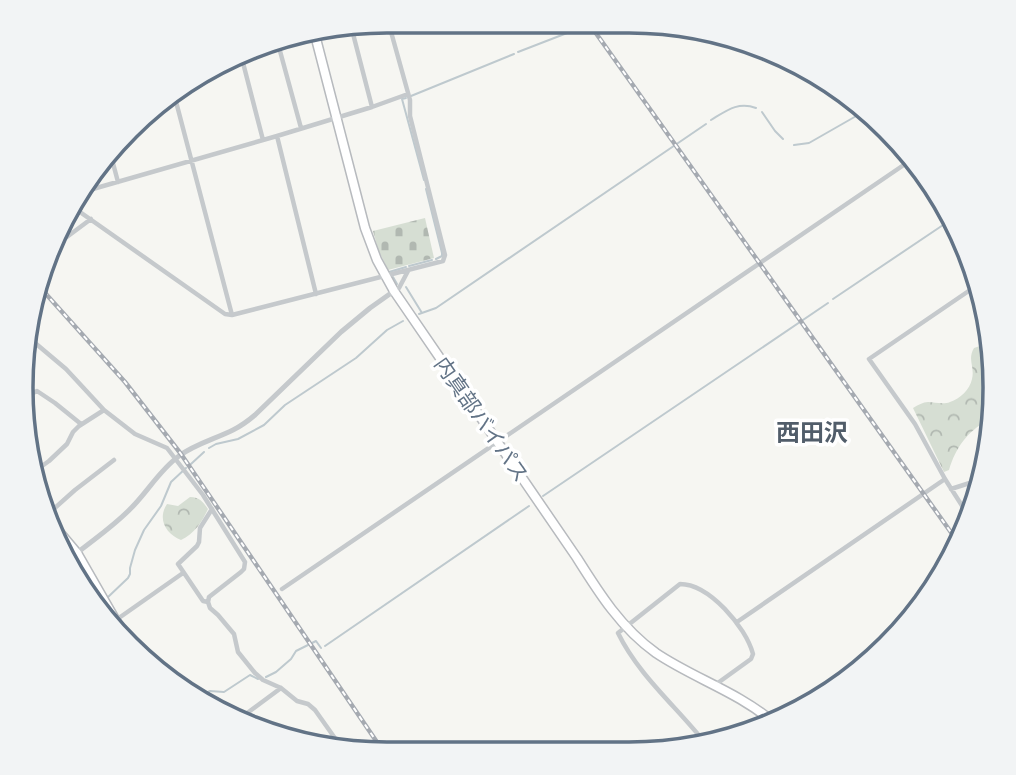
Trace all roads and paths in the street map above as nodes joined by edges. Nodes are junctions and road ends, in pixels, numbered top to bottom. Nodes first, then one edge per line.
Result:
1 (391, 33) edge
2 (353, 35) edge
3 (316, 40) edge
4 (280, 50) edge
5 (243, 64) edge
6 (408, 94) junction
7 (177, 103) edge
8 (372, 107) junction
9 (337, 117) junction
10 (301, 128) junction
11 (277, 136) junction
12 (263, 140) junction
13 (191, 160) junction
14 (113, 163) edge
15 (904, 165) edge
16 (118, 181) junction
17 (95, 188) edge
18 (80, 212) edge
19 (91, 219) junction
20 (68, 236) edge
21 (408, 270) junction
22 (385, 276) junction
23 (969, 291) edge
24 (394, 292) junction
25 (316, 293) junction
26 (232, 315) junction
27 (35, 345) edge
28 (33, 393) edge
29 (104, 410) junction
30 (81, 424) junction
31 (498, 442) junction
32 (175, 458) junction
33 (114, 460) dead end
34 (42, 466) edge
35 (945, 479) junction
36 (970, 483) edge
37 (951, 489) junction
38 (962, 506) edge
39 (54, 508) edge
40 (212, 509) junction
41 (71, 545) edge
42 (77, 553) junction
43 (183, 573) junction
44 (282, 589) dead end
45 (104, 601) edge
46 (208, 602) junction
47 (121, 621) edge
48 (737, 622) junction
49 (626, 626) junction
50 (714, 685) junction
51 (281, 688) junction
52 (247, 713) edge
53 (763, 715) edge
54 (698, 735) edge
55 (335, 738) edge

1 - 6 street
2 - 8 street
3 - 9 highway, 内真部バイパス
4 - 10 street
5 - 12 street
6 - 8 street
6 - 21 street
7 - 13 street
8 - 9 street
9 - 10 street
9 - 22 highway, 内真部バイパス
10 - 11 street
11 - 12 street
11 - 25 street
12 - 13 street
13 - 16 street
13 - 26 street
14 - 16 street
15 - 31 street
16 - 17 street
18 - 19 street
19 - 20 street
19 - 26 street
21 - 22 street
21 - 24 street
22 - 24 highway, 内真部バイパス
22 - 25 street
23 - 35 street
24 - 31 highway, 内真部バイパス
24 - 32 street
25 - 26 street
27 - 29 street
28 - 30 street
29 - 30 street
29 - 32 street
30 - 34 street
31 - 44 street
31 - 49 highway, 内真部バイパス
32 - 40 street
32 - 42 street
33 - 39 street
35 - 37 street
35 - 48 street
36 - 37 street
37 - 38 street
40 - 43 street
40 - 46 street
41 - 42 highway
42 - 45 highway
43 - 46 street
43 - 47 street
46 - 51 street
48 - 49 street
48 - 50 street
49 - 50 highway, 内真部バイパス
49 - 54 street
50 - 53 highway, 内真部バイパス
51 - 52 street
51 - 55 street

